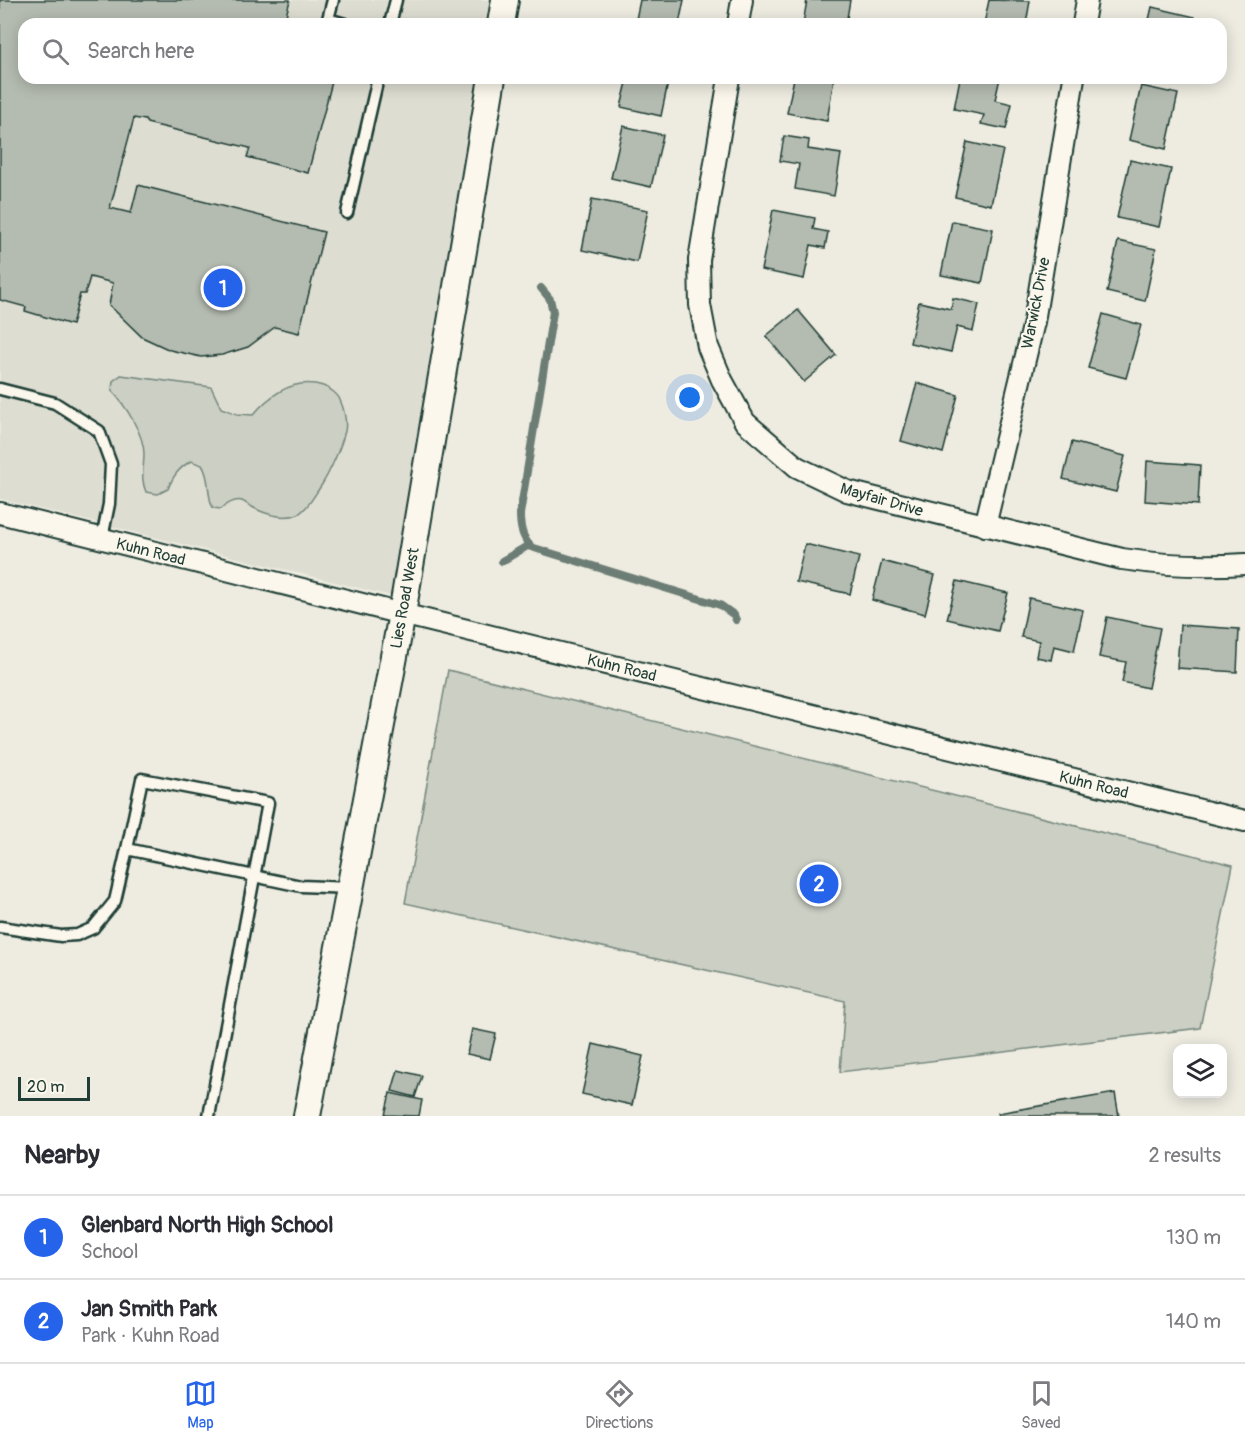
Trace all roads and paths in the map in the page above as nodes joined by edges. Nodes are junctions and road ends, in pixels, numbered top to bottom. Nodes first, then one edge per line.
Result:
1 (333, 0) edge
2 (396, 0) edge
3 (505, 0) edge
4 (742, 0) edge
5 (1087, 0) edge
6 (328, 18) edge
7 (392, 18) edge
8 (502, 18) edge
9 (739, 18) edge
10 (1084, 18) edge
11 (377, 84) edge
12 (491, 84) edge
13 (728, 84) edge
14 (1073, 84) edge
15 (347, 213) dead end
16 (0, 389) edge
17 (0, 513) edge
18 (985, 526) junction
19 (102, 538) junction
20 (1245, 564) edge
21 (402, 614) junction
22 (1245, 821) edge
23 (127, 849) junction
24 (254, 876) junction
25 (350, 888) junction
26 (0, 927) edge
27 (208, 1116) edge
28 (307, 1116) edge

1 - 6 lane
2 - 7 lane
3 - 8 street
4 - 9 street
5 - 10 street
11 - 15 lane
12 - 21 street, Lies Road West
13 - 18 street, Mayfair Drive
14 - 18 street, Warwick Drive
16 - 19 lane
17 - 19 street, Kuhn Road
18 - 20 street, Mayfair Drive
19 - 21 street, Kuhn Road
21 - 22 street, Kuhn Road
21 - 25 street, Lies Road West
23 - 24 lane
23 - 24 lane
23 - 26 lane
24 - 25 lane
24 - 27 lane
25 - 28 street, Lies Road West

